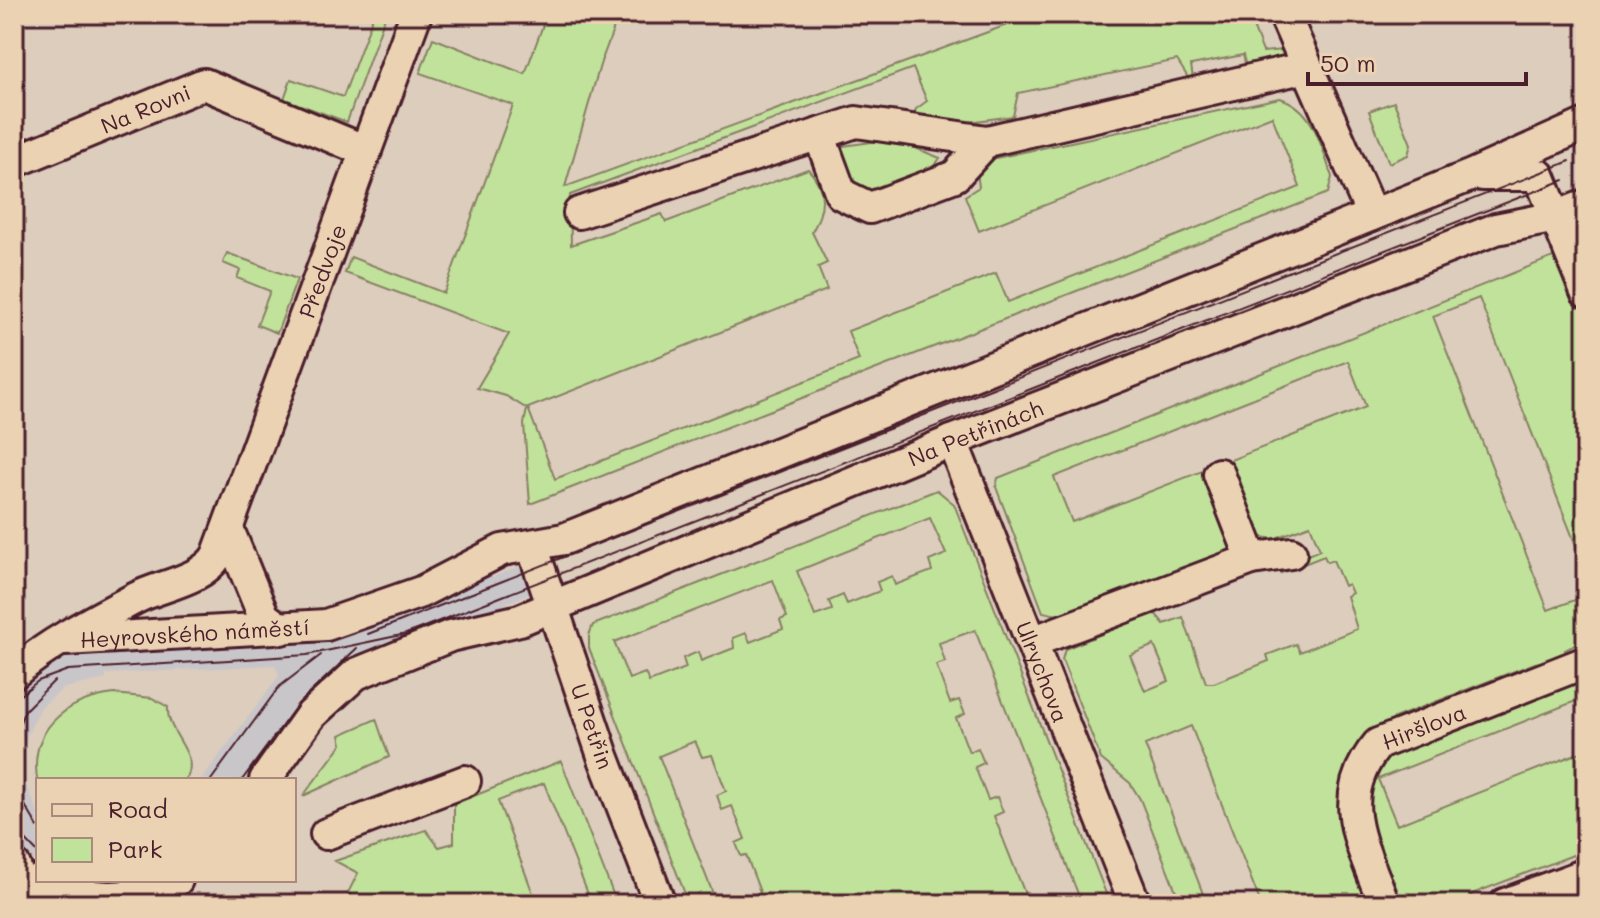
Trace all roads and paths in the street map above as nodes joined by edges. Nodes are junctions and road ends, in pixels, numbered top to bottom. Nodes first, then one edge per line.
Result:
1 (416, 14) edge
2 (1284, 14) edge
3 (1307, 67) junction
4 (1586, 124) edge
5 (819, 134) junction
6 (987, 141) junction
7 (366, 151) junction
8 (14, 162) edge
9 (1472, 175) junction
10 (1586, 205) edge
11 (579, 213) dead end
12 (1372, 215) junction
13 (1556, 217) junction
14 (1586, 292) edge
15 (952, 441) junction
16 (1219, 474) dead end
17 (228, 529) junction
18 (532, 546) junction
19 (1291, 553) dead end
20 (1252, 559) junction
21 (552, 606) junction
22 (281, 629) junction
23 (1032, 642) junction
24 (54, 645) junction
25 (14, 657) edge
26 (1586, 662) edge
27 (14, 673) edge
28 (266, 778) edge
29 (465, 781) dead end
30 (326, 834) dead end
31 (27, 873) edge
32 (1586, 874) edge
33 (49, 882) edge
34 (172, 882) edge
35 (128, 900) edge
36 (26, 904) edge
37 (660, 904) edge
38 (1135, 904) edge
39 (1384, 904) edge
40 (1505, 904) edge

1 - 7 street, Předvoje
2 - 3 street
3 - 6 street
3 - 12 street
4 - 9 street
5 - 6 street
5 - 6 street
5 - 11 street
7 - 8 street, Na Rovni
7 - 17 street, Předvoje
9 - 12 street
9 - 13 street
10 - 13 street, Na Petřinách
12 - 18 street
13 - 14 street
13 - 15 street, Na Petřinách
15 - 21 street, Na Petřinách
15 - 23 street, Ulrychova
16 - 20 street
17 - 22 street
17 - 24 street, Heyrovského náměstí
18 - 21 street, U Petřin
18 - 22 street, Heyrovského náměstí
19 - 20 street
20 - 23 street
21 - 28 street, Na Petřinách
21 - 37 street, U Petřin
22 - 24 street, Heyrovského náměstí
23 - 38 street, Ulrychova
24 - 25 street
24 - 27 street, Heyrovského náměstí
26 - 39 street, Hiršlova
29 - 30 street
31 - 36 street
32 - 40 street
33 - 35 street
34 - 35 street

